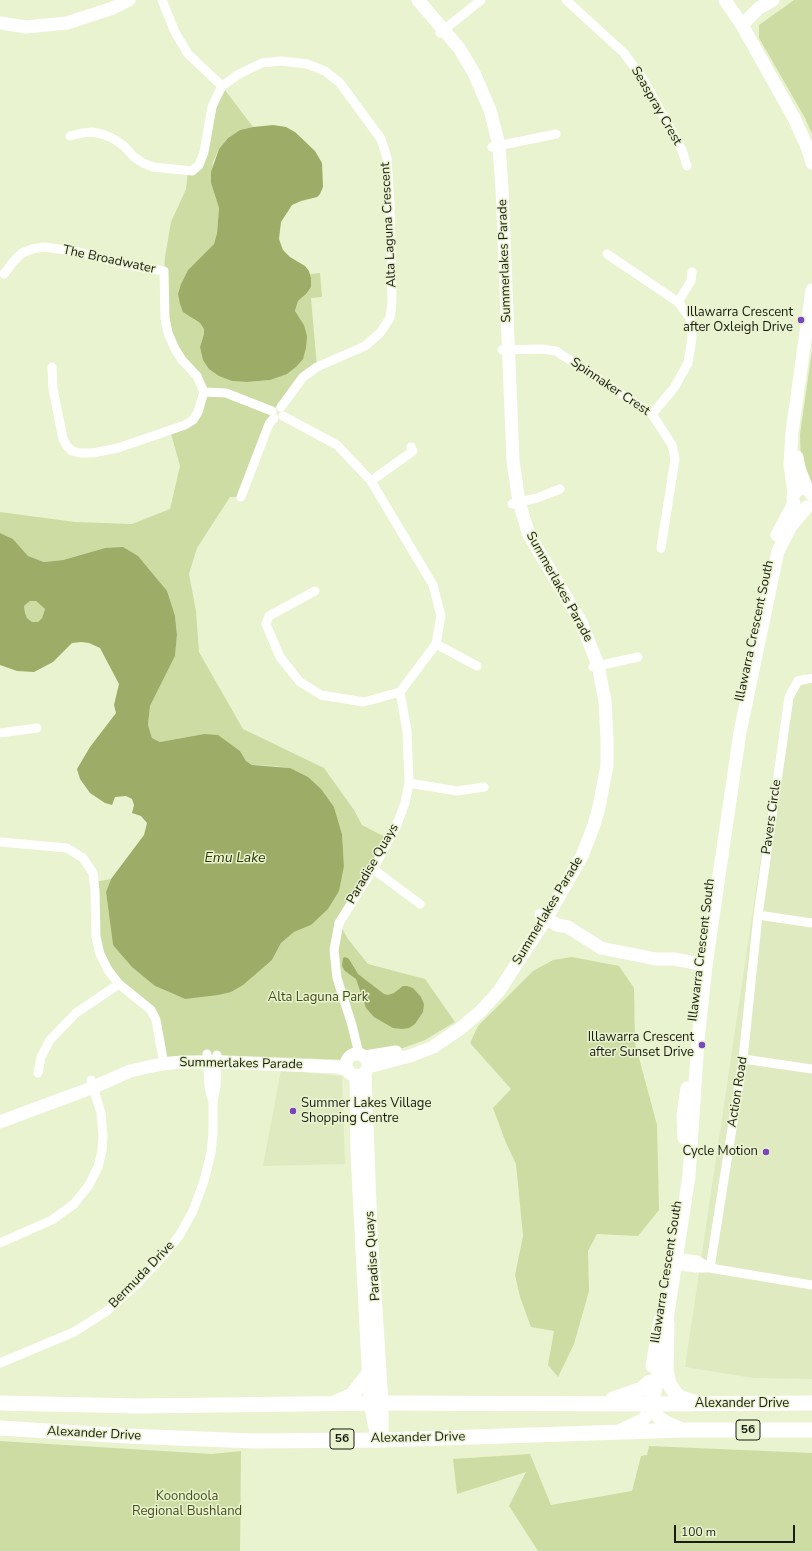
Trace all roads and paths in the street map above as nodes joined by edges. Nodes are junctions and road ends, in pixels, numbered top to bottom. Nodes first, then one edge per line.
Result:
1 (112, 0) edge
2 (129, 0) edge
3 (162, 0) edge
4 (408, 0) edge
5 (418, 0) edge
6 (481, 0) edge
7 (566, 0) edge
8 (726, 0) edge
9 (773, 0) edge
10 (0, 16) edge
11 (739, 21) junction
12 (0, 23) edge
13 (442, 32) junction
14 (222, 86) junction
15 (556, 134) dead end
16 (70, 136) dead end
17 (495, 146) junction
18 (812, 163) edge
19 (687, 166) dead end
20 (608, 254) dead end
21 (692, 272) dead end
22 (4, 274) dead end
23 (812, 290) edge
24 (678, 302) junction
25 (506, 350) junction
26 (52, 368) dead end
27 (204, 392) junction
28 (652, 414) junction
29 (276, 415) junction
30 (411, 446) dead end
31 (371, 481) junction
32 (560, 489) dead end
33 (241, 497) dead end
34 (807, 499) edge
35 (515, 503) junction
36 (661, 548) dead end
37 (315, 591) dead end
38 (436, 644) junction
39 (638, 657) dead end
40 (477, 666) dead end
41 (595, 666) junction
42 (812, 678) edge
43 (400, 692) junction
44 (37, 728) dead end
45 (0, 732) edge
46 (410, 783) junction
47 (484, 787) dead end
48 (0, 843) edge
49 (373, 869) junction
50 (420, 904) dead end
51 (546, 912) junction
52 (758, 915) junction
53 (812, 923) edge
54 (702, 968) junction
55 (119, 984) junction
56 (212, 1058) junction
57 (743, 1059) junction
58 (164, 1060) junction
59 (357, 1064) junction
60 (812, 1069) edge
61 (38, 1073) dead end
62 (93, 1083) junction
63 (0, 1115) edge
64 (0, 1122) edge
65 (363, 1153) junction
66 (0, 1243) edge
67 (673, 1261) junction
68 (710, 1268) junction
69 (812, 1285) edge
70 (667, 1323) junction
71 (0, 1364) edge
72 (369, 1373) junction
73 (650, 1382) junction
74 (0, 1403) edge
75 (376, 1403) junction
76 (812, 1403) edge
77 (332, 1404) junction
78 (590, 1404) junction
79 (653, 1404) junction
80 (700, 1404) junction
81 (0, 1428) edge
82 (684, 1430) junction
83 (812, 1430) edge
84 (618, 1432) junction
85 (379, 1440) junction

1 - 10 street
2 - 12 street
3 - 14 street
4 - 13 street, Summerlakes Parade
5 - 13 street, Summerlakes Parade
6 - 13 street
7 - 19 street, Seaspray Crest
8 - 11 street
9 - 11 street
11 - 18 street
13 - 17 street, Summerlakes Parade
14 - 16 street
14 - 29 street, Alta Laguna Crescent
15 - 17 street
17 - 25 street, Summerlakes Parade
20 - 24 street
21 - 24 street
22 - 27 street, The Broadwater
23 - 34 street, Illawarra Crescent South
24 - 28 street
25 - 28 street, Spinnaker Crest
25 - 35 street, Summerlakes Parade
26 - 27 street
27 - 29 street
28 - 36 street, Spinnaker Crest
29 - 31 street
29 - 33 street
30 - 31 street
31 - 38 street
32 - 35 street
34 - 54 street, Illawarra Crescent South
35 - 41 street, Summerlakes Parade
37 - 43 street
38 - 40 street
38 - 43 street
39 - 41 street
41 - 51 street, Summerlakes Parade
42 - 52 street, Pavers Circle
43 - 46 street, Paradise Quays
44 - 45 street
46 - 47 street
46 - 49 street, Paradise Quays
48 - 55 street
49 - 50 street
49 - 59 street, Paradise Quays
51 - 54 street
51 - 59 street, Summerlakes Parade
52 - 53 street
52 - 57 street, Action Road
54 - 67 street, Illawarra Crescent South
55 - 58 street
55 - 61 street
56 - 58 street, Summerlakes Parade
56 - 59 street, Summerlakes Parade
56 - 71 street, Bermuda Drive
57 - 60 street
57 - 68 street, Action Road
58 - 62 street, Summerlakes Parade
59 - 65 street, Paradise Quays
62 - 63 street, Summerlakes Parade
62 - 64 street, Summerlakes Parade
62 - 66 street
65 - 72 street, Paradise Quays
65 - 75 street, Paradise Quays
67 - 68 street
67 - 70 street, Illawarra Crescent South
67 - 73 street, Illawarra Crescent South
68 - 69 street
70 - 79 street, Illawarra Crescent South
70 - 80 main road
72 - 75 street, Paradise Quays
72 - 77 main road
73 - 78 main road
73 - 79 street, Illawarra Crescent South
74 - 77 main road, Alexander Drive / 56
75 - 77 main road, Alexander Drive / 56
75 - 78 main road, Alexander Drive / 56
75 - 85 street, Paradise Quays
76 - 80 main road, Alexander Drive / 56
78 - 79 main road, Alexander Drive / 56
79 - 80 main road, Alexander Drive / 56
79 - 82 street, Illawarra Crescent South
79 - 84 street, Illawarra Crescent South
81 - 85 main road, Alexander Drive / 56
82 - 83 main road, Alexander Drive / 56
82 - 84 main road, Alexander Drive / 56
84 - 85 main road, Alexander Drive / 56

